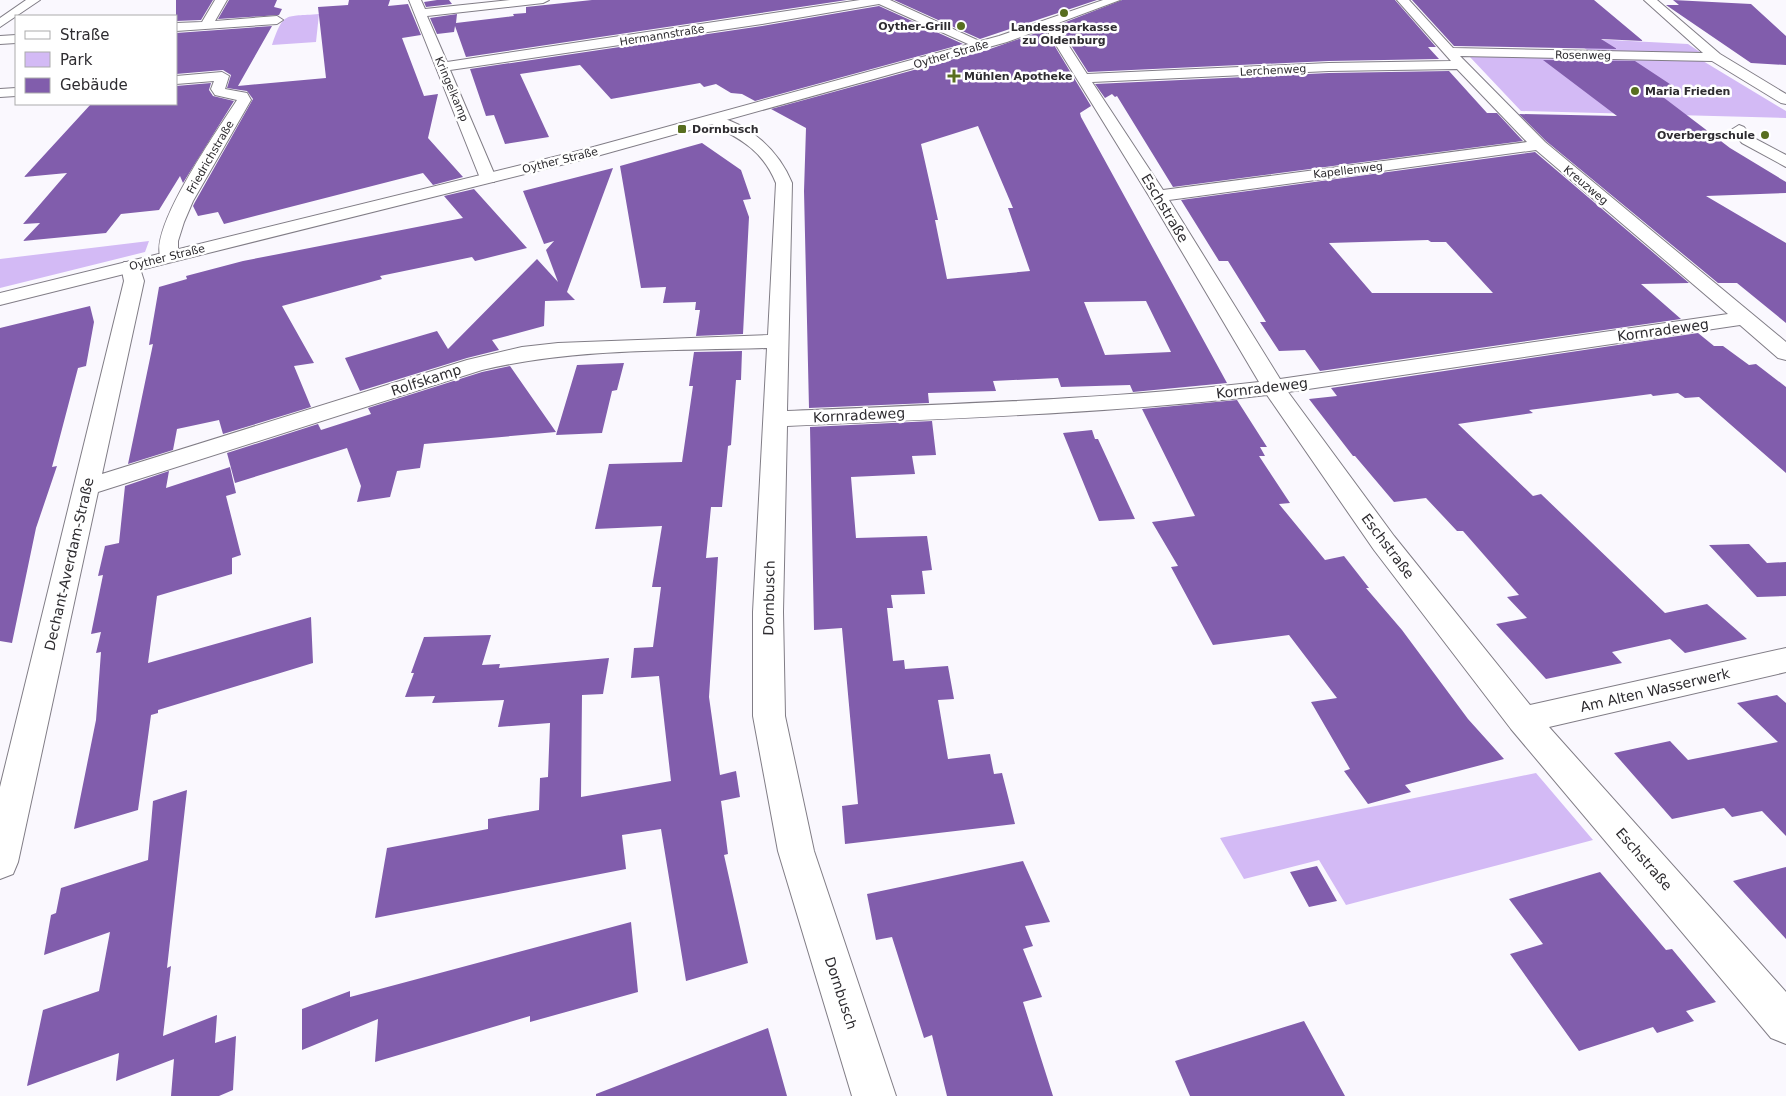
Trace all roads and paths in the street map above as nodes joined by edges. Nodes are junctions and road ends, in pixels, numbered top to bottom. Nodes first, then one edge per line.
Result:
1 (34, 0) edge
2 (221, 0) edge
3 (543, 0) edge
4 (880, 0) edge
5 (1114, 0) edge
6 (1403, 0) edge
7 (1650, 0) edge
8 (417, 6) edge
9 (3, 19) edge
10 (277, 20) dead end
11 (1049, 24) junction
12 (206, 25) junction
13 (178, 27) edge
14 (15, 39) edge
15 (0, 40) edge
16 (982, 46) junction
17 (1450, 52) junction
18 (1715, 58) junction
19 (1462, 65) junction
20 (443, 67) junction
21 (1743, 74) junction
22 (1769, 76) dead end
23 (1084, 78) junction
24 (178, 80) edge
25 (15, 92) edge
26 (0, 93) edge
27 (1786, 100) edge
28 (715, 120) junction
29 (1739, 130) dead end
30 (1539, 145) junction
31 (1786, 162) edge
32 (488, 178) junction
33 (1158, 196) junction
34 (169, 256) junction
35 (131, 266) junction
36 (0, 299) edge
37 (1745, 318) junction
38 (778, 341) junction
39 (1786, 353) edge
40 (1273, 387) junction
41 (776, 418) junction
42 (87, 487) junction
43 (1786, 660) edge
44 (1524, 720) junction
45 (0, 862) edge
46 (1786, 1023) edge
47 (874, 1096) edge

1 - 9 street
2 - 12 street
3 - 8 street
4 - 16 street
4 - 20 street, Hermannstraße
5 - 11 street, Oyther Straße
6 - 17 street, Kreuzweg
7 - 18 street
8 - 20 street, Kringelkamp
10 - 12 street
11 - 16 street, Oyther Straße
11 - 23 street, Eschstraße
12 - 13 street
14 - 15 street
16 - 28 street, Oyther Straße
17 - 18 street, Rosenweg
17 - 19 street, Kreuzweg
18 - 21 street
19 - 23 street, Lerchenweg
19 - 30 street, Kreuzweg
20 - 32 street, Kringelkamp
21 - 22 street
21 - 27 street
23 - 33 street, Eschstraße
24 - 34 street, Friedrichstraße
25 - 26 street
28 - 32 street, Oyther Straße
28 - 38 street, Dornbusch
29 - 31 street
30 - 33 street, Kapellenweg
30 - 37 street, Kreuzweg
32 - 34 street, Oyther Straße
33 - 40 street, Eschstraße
34 - 35 street, Oyther Straße
35 - 36 street, Oyther Straße
35 - 42 street, Dechant-Averdam-Straße
37 - 39 street, Kreuzweg
37 - 40 street, Kornradeweg
38 - 41 street, Dornbusch
38 - 42 street, Rolfskamp
40 - 41 street, Kornradeweg
40 - 44 street, Eschstraße
41 - 47 street, Dornbusch
42 - 45 street, Dechant-Averdam-Straße
43 - 44 street, Am Alten Wasserwerk
44 - 46 street, Eschstraße

